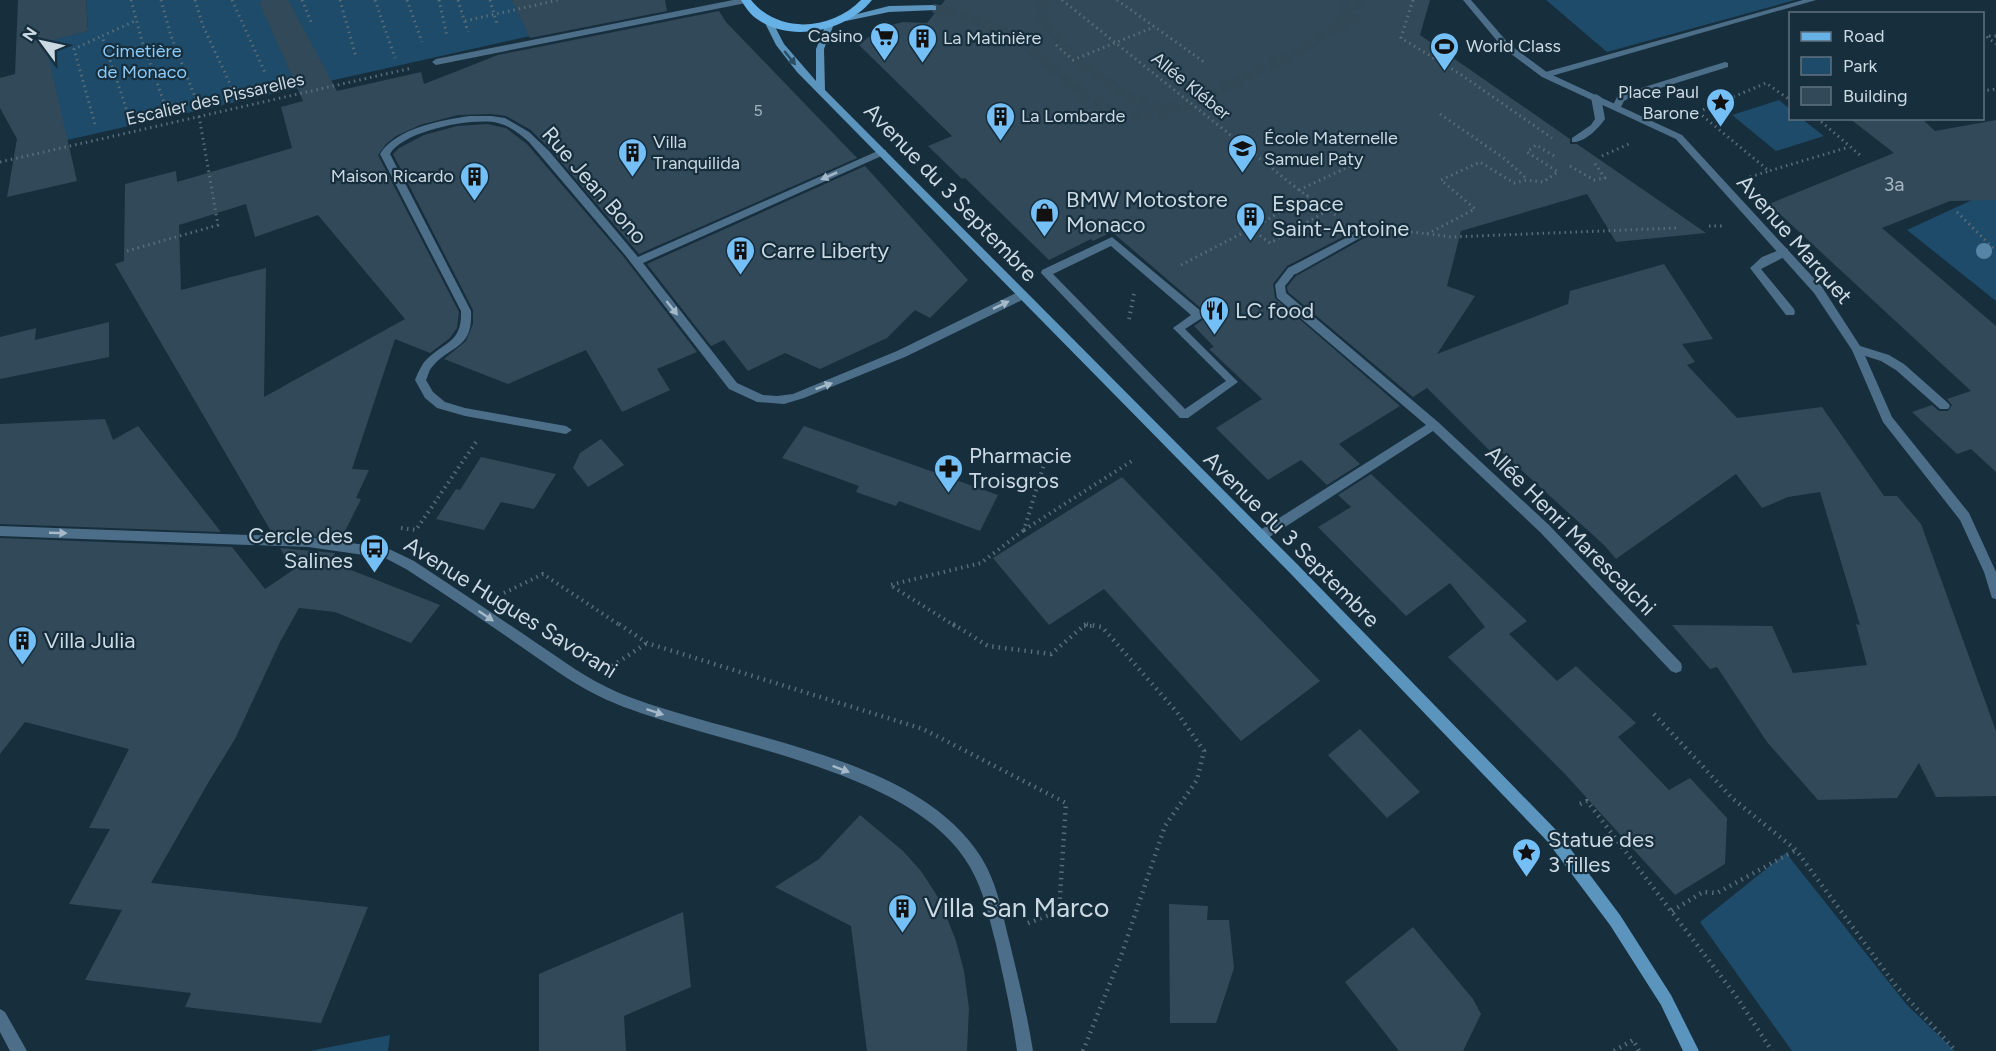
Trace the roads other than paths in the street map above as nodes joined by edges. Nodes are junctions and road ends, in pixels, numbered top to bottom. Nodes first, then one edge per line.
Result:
1 (746, 0) edge
2 (867, 0) edge
3 (1467, 0) edge
4 (1812, 0) edge
5 (933, 8) tunnel mouth
6 (846, 18) junction
7 (768, 21) junction
8 (830, 24) junction
9 (436, 62) road end
10 (1725, 65) dead end
11 (1545, 75) junction
12 (821, 89) junction
13 (1596, 97) junction
14 (1617, 107) junction
15 (1575, 140) dead end
16 (883, 152) junction
17 (1363, 232) road end
18 (1784, 252) junction
19 (636, 262) junction
20 (1022, 295) junction
21 (1790, 312) dead end
22 (1857, 349) junction
23 (1944, 406) dead end
24 (1184, 415) joint
25 (1434, 425) junction
26 (566, 430) dead end
27 (0, 531) edge
28 (1261, 536) junction
29 (1996, 594) edge
30 (1676, 667) dead end
31 (0, 1017) edge
32 (19, 1051) edge
33 (1025, 1051) edge
34 (1691, 1051) edge

1 - 7 main road
1 - 9 street
2 - 6 main road
3 - 11 street, Avenue Marquet
4 - 11 street
5 - 6 main road
6 - 8 main road
7 - 8 main road
7 -> 12 main road, Avenue du 3 Septembre
8 - 12 main road
10 - 14 street
11 - 13 street, Avenue Marquet
12 - 16 main road, Avenue du 3 Septembre
13 - 14 street, Avenue Marquet
13 - 15 street
14 - 18 street, Avenue Marquet
16 -> 19 street
16 - 20 main road, Avenue du 3 Septembre
17 - 25 street, Allée Henri Marescalchi
18 - 21 street
18 - 22 street, Avenue Marquet
19 -> 20 street, Rue Jean Bono
19 - 26 street, Rue Jean Bono
20 - 28 main road, Avenue du 3 Septembre
22 - 23 street
22 - 29 street, Avenue Marquet
24 - 24 street
25 - 28 street
25 - 30 street, Allée Henri Marescalchi
27 -> 33 street, Avenue Hugues Savorani
28 - 34 main road, Avenue du 3 Septembre
31 - 32 street

